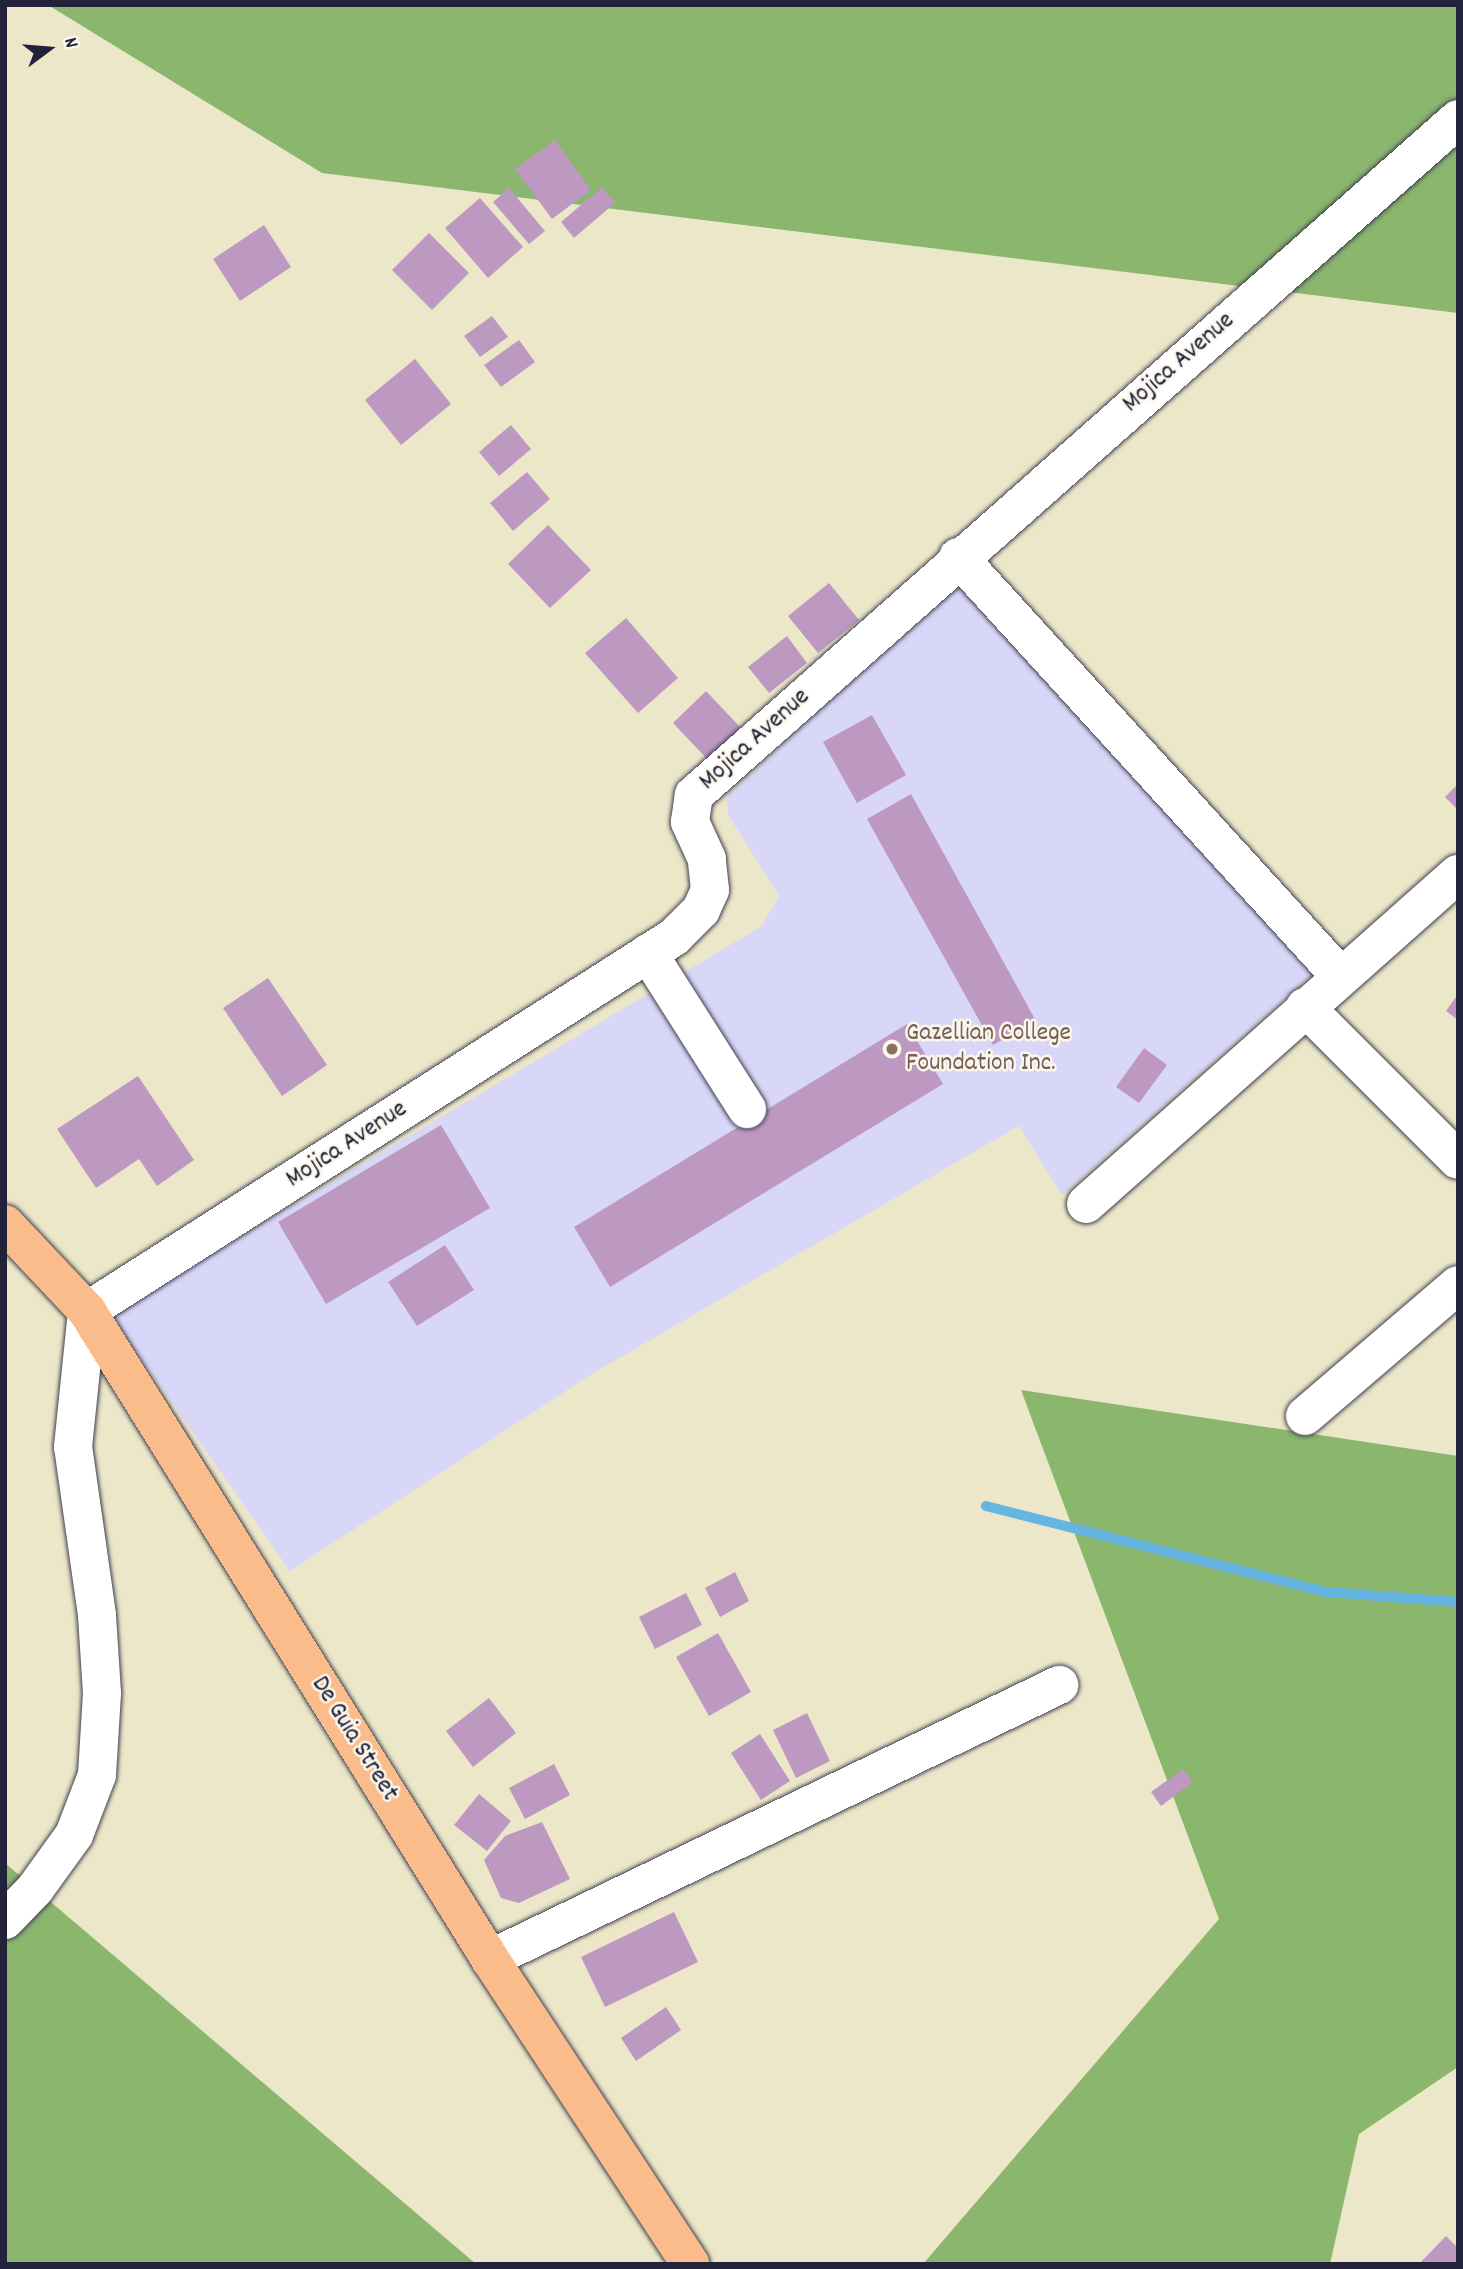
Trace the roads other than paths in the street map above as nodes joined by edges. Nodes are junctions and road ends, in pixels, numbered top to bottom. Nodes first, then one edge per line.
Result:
1 (1458, 119) edge
2 (958, 556) junction
3 (1458, 874) edge
4 (648, 953) junction
5 (1340, 976) junction
6 (1305, 1007) junction
7 (747, 1109) dead end
8 (1458, 1160) edge
9 (1086, 1204) dead end
10 (5, 1224) edge
11 (1458, 1285) edge
12 (87, 1311) junction
13 (1305, 1416) dead end
14 (1059, 1685) dead end
15 (5, 1920) edge
16 (490, 1959) junction
17 (690, 2264) edge

1 - 2 street, Mojica Avenue
2 - 4 street, Mojica Avenue
2 - 5 street
3 - 5 street
4 - 7 street
4 - 12 street, Mojica Avenue
5 - 6 street
6 - 8 street
6 - 9 street
10 - 12 main road, De Guia Street
11 - 13 street
12 - 15 street
12 - 16 main road, De Guia Street
14 - 16 street
16 - 17 main road, De Guia Street

